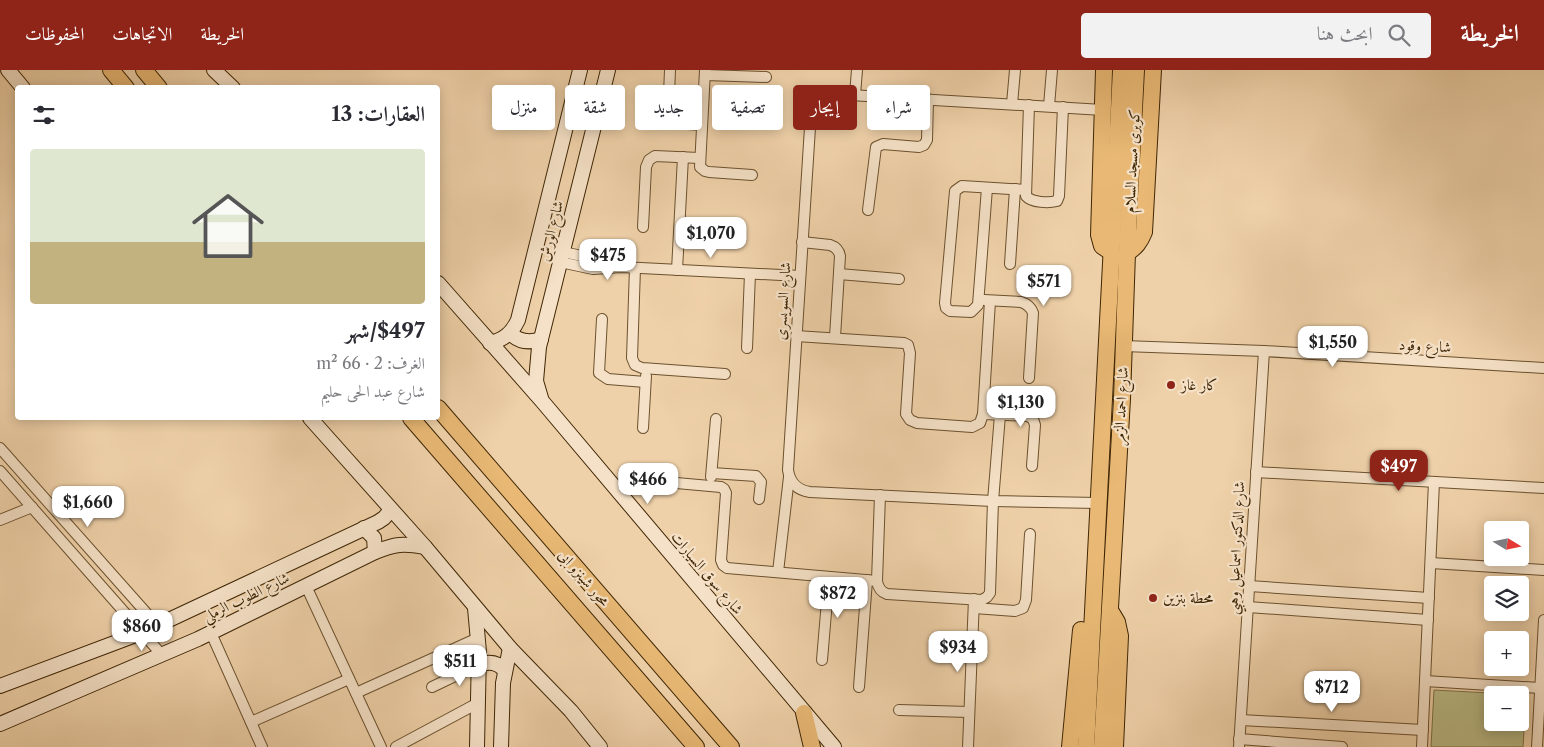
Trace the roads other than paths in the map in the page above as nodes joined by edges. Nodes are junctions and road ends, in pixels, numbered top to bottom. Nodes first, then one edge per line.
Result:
1 (8, 70) edge
2 (111, 70) edge
3 (144, 70) edge
4 (214, 70) edge
5 (580, 70) edge
6 (608, 70) edge
7 (670, 70) edge
8 (857, 70) edge
9 (1015, 70) edge
10 (1052, 70) edge
11 (1104, 70) edge
12 (1121, 70) edge
13 (1136, 70) edge
14 (1154, 70) edge
15 (705, 72) edge
16 (766, 77) dead end
17 (21, 85) edge
18 (124, 85) edge
19 (156, 85) edge
20 (230, 85) edge
21 (669, 85) edge
22 (855, 85) edge
23 (930, 99) edge
24 (1012, 104) junction
25 (1029, 105) junction
26 (1049, 106) junction
27 (1063, 107) junction
28 (1103, 110) junction
29 (702, 111) edge
30 (701, 130) edge
31 (809, 130) edge
32 (927, 130) edge
33 (683, 157) junction
34 (699, 158) junction
35 (752, 175) dead end
36 (986, 188) junction
37 (1021, 190) junction
38 (868, 210) dead end
39 (642, 227) dead end
40 (802, 242) junction
41 (1119, 253) junction
42 (562, 257) junction
43 (1010, 264) dead end
44 (636, 268) junction
45 (677, 270) junction
46 (750, 274) junction
47 (839, 274) junction
48 (800, 276) junction
49 (899, 279) dead end
50 (440, 285) edge
51 (978, 300) junction
52 (990, 301) junction
53 (602, 319) dead end
54 (510, 333) junction
55 (796, 336) junction
56 (835, 337) junction
57 (541, 339) junction
58 (490, 343) junction
59 (1124, 346) junction
60 (747, 348) dead end
61 (1264, 351) junction
62 (646, 368) junction
63 (1544, 368) edge
64 (725, 374) dead end
65 (1029, 378) dead end
66 (645, 382) junction
67 (542, 401) junction
68 (440, 410) edge
69 (984, 414) junction
70 (1000, 415) junction
71 (716, 419) dead end
72 (312, 420) edge
73 (413, 420) edge
74 (643, 428) dead end
75 (0, 448) edge
76 (1032, 466) dead end
77 (0, 471) edge
78 (1256, 472) junction
79 (712, 473) junction
80 (789, 477) junction
81 (654, 480) dead end
82 (1434, 482) junction
83 (711, 486) junction
84 (1544, 488) edge
85 (880, 495) junction
86 (759, 499) dead end
87 (993, 501) junction
88 (1098, 503) junction
89 (32, 507) junction
90 (391, 510) junction
91 (0, 520) edge
92 (1096, 526) junction
93 (364, 528) junction
94 (1030, 534) dead end
95 (424, 547) junction
96 (375, 552) junction
97 (1431, 563) junction
98 (1544, 570) edge
99 (778, 572) junction
100 (829, 577) junction
101 (872, 580) junction
102 (306, 586) junction
103 (1249, 586) junction
104 (1429, 598) junction
105 (974, 604) junction
106 (1248, 607) junction
107 (475, 608) junction
108 (1109, 610) junction
109 (1428, 620) junction
110 (1544, 620) edge
111 (157, 625) junction
112 (1544, 629) edge
113 (141, 632) junction
114 (211, 633) junction
115 (478, 638) junction
116 (510, 648) junction
117 (162, 655) junction
118 (822, 660) dead end
119 (478, 665) junction
120 (505, 671) junction
121 (349, 679) junction
122 (1425, 680) junction
123 (0, 686) edge
124 (432, 687) dead end
125 (859, 687) dead end
126 (1540, 688) junction
127 (356, 693) junction
128 (478, 703) junction
129 (899, 710) dead end
130 (969, 712) junction
131 (804, 713) junction
132 (1241, 720) junction
133 (251, 722) junction
134 (0, 724) edge
135 (1423, 730) junction
136 (1540, 740) edge
137 (1239, 743) edge
138 (831, 745) edge
139 (262, 747) edge
140 (381, 747) edge
141 (396, 747) edge
142 (477, 747) edge
143 (501, 747) edge
144 (600, 747) edge
145 (696, 747) edge
146 (730, 747) edge
147 (812, 747) edge
148 (968, 747) edge
149 (1070, 747) edge
150 (1086, 747) edge
151 (1102, 747) edge
152 (1115, 747) edge
153 (1342, 747) edge
154 (1422, 747) edge

1 - 17 street
2 - 18 main road
3 - 19 main road
4 - 20 street
5 - 54 street, شارع الورش
6 - 42 street, شارع الورش
7 - 21 street
8 - 22 street
9 - 24 street
10 - 26 street
11 - 28 main road
12 - 41 main road, كوبرى مسجد السلام
13 - 41 main road, كوبرى مسجد السلام
14 - 41 main road
15 - 16 street
15 - 29 street
23 - 24 street, شارع السويسرى
24 - 25 street, شارع السويسرى
25 - 26 street, شارع السويسرى
25 - 37 street
26 - 27 street, شارع السويسرى
27 - 28 street, شارع السويسرى
27 - 37 street
28 - 41 main road
30 - 34 street
31 - 40 street, شارع السويسرى
32 - 38 street
33 - 34 street
33 - 39 street
33 - 45 street
34 - 35 street
36 - 37 street
36 - 51 street
36 - 51 street
37 - 43 street
40 - 47 street
40 - 48 street, شارع السويسرى
41 - 59 main road, شارع احمد الزمر
41 - 88 main road, شارع احمد الزمر
42 - 44 street
42 - 57 street, شارع الورش
44 - 45 street
44 - 62 street
45 - 46 street
46 - 48 street
46 - 60 street
47 - 49 street
47 - 56 street
48 - 55 street, شارع السويسرى
50 - 58 street, شارع سوق السيارات
51 - 52 street
52 - 65 street
52 - 69 street
53 - 66 street
54 - 57 street
54 - 58 street
55 - 56 street
55 - 80 street, شارع السويسرى
56 - 69 street
57 - 67 street, شارع الورش
58 - 67 street, شارع سوق السيارات
59 - 61 street, شارع وقود
59 - 108 main road, شارع احمد الزمر
61 - 63 street, شارع وقود
61 - 78 street, شارع الدكتور اسماعيل وهبي
62 - 64 street
62 - 66 street
66 - 74 street
67 - 131 street, شارع سوق السيارات
68 - 146 main road, محور شينزو ابى
69 - 70 street
70 - 76 street
70 - 87 street
71 - 79 street
72 - 90 street
73 - 145 main road, محور شينزو ابى
75 - 111 street
77 - 89 street
78 - 82 street
78 - 103 street, شارع الدكتور اسماعيل وهبي
79 - 83 street
79 - 86 street
80 - 85 street
80 - 99 street, شارع السويسرى
81 - 83 street
82 - 84 street
82 - 97 street
83 - 99 street
85 - 87 street
85 - 101 street
87 - 88 street
87 - 105 street
88 - 92 main road, شارع احمد الزمر
89 - 91 street
89 - 113 street
90 - 93 street, شارع الطوب الرملي
90 - 95 street
92 - 149 main road, شارع احمد الزمر
92 - 150 main road
93 - 96 street
93 - 111 street, شارع الطوب الرملي
94 - 105 street
95 - 96 street, شارع الطوب الرملي
95 - 107 street
96 - 102 street, شارع الطوب الرملي
97 - 98 street
97 - 104 street
99 - 100 street
100 - 101 street
100 - 118 street
101 - 105 street
101 - 125 street
102 - 114 street, شارع الطوب الرملي
102 - 121 street
103 - 104 street
103 - 106 street, شارع الدكتور اسماعيل وهبي
104 - 109 street
105 - 130 street
106 - 109 street
106 - 132 street, شارع الدكتور اسماعيل وهبي
107 - 115 street
107 - 116 street
108 - 151 main road
108 - 152 main road, شارع احمد الزمر
109 - 122 street
110 - 112 street
111 - 113 street, شارع الطوب الرملي
112 - 126 street
113 - 117 street
113 - 123 street, شارع الطوب الرملي
114 - 117 street, شارع الطوب الرملي
114 - 133 street
115 - 119 street
115 - 127 street
116 - 120 street
116 - 144 street
117 - 134 street, شارع الطوب الرملي
119 - 120 street
119 - 124 street
119 - 128 street
120 - 143 street
121 - 127 street
121 - 133 street
122 - 126 street
122 - 135 street
126 - 136 street
127 - 140 street
128 - 141 street
128 - 142 street
129 - 130 street
130 - 148 street
131 - 138 street, شارع سوق السيارات
131 - 147 main road
132 - 135 street
132 - 137 street, شارع الدكتور اسماعيل وهبي
133 - 139 street
135 - 154 street
137 - 153 street

